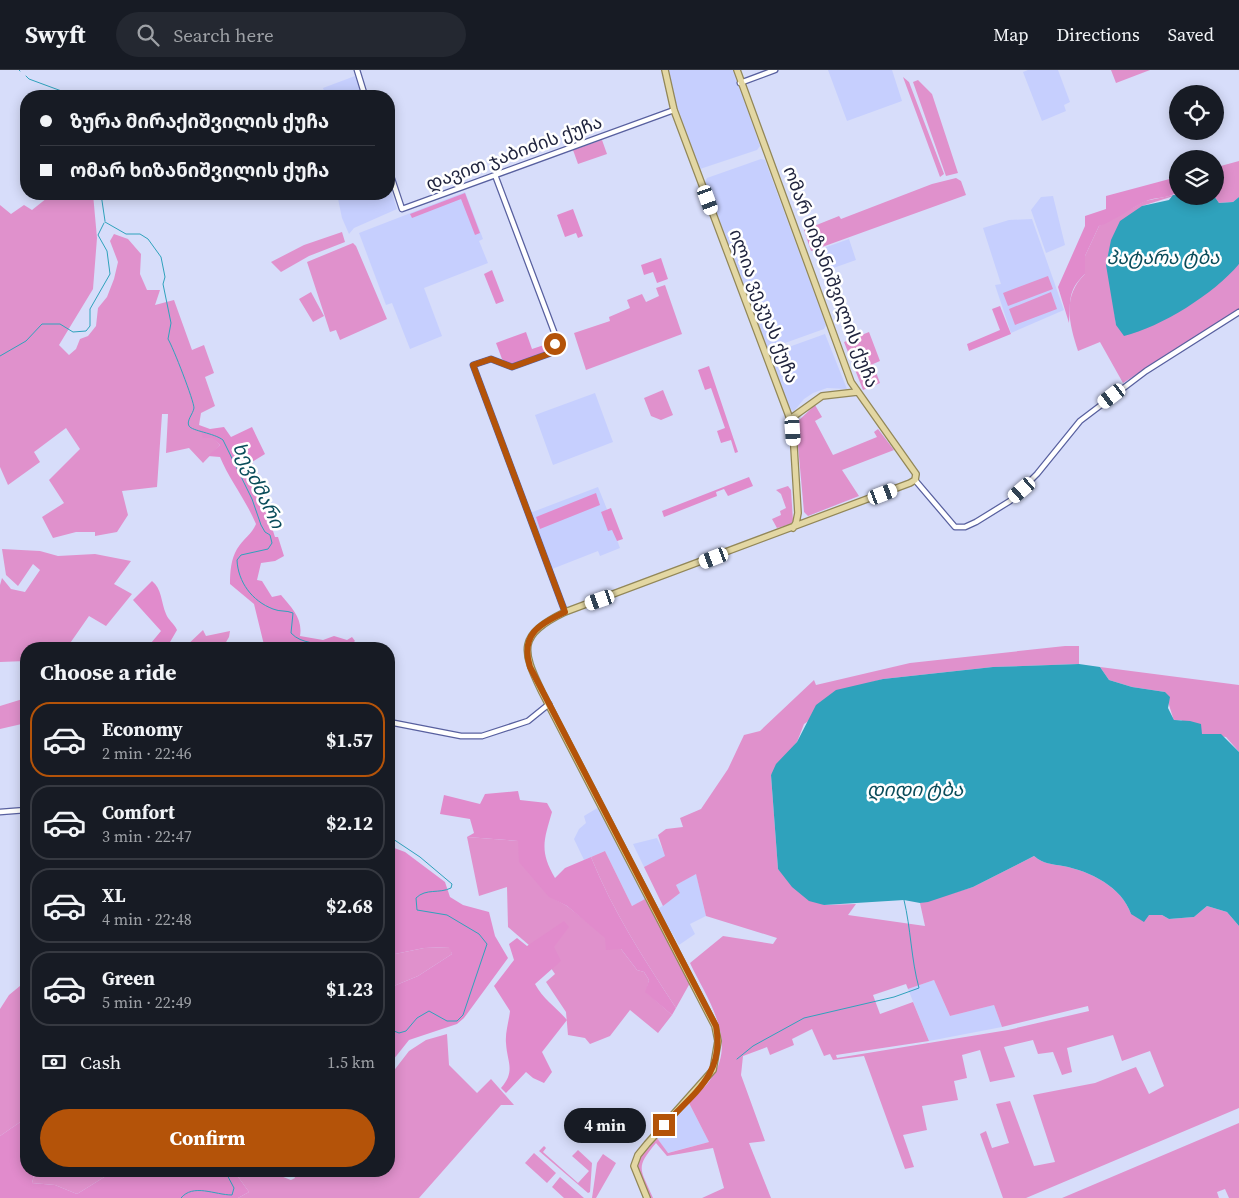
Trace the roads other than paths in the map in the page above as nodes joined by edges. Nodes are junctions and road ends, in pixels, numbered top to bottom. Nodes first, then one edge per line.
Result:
1 (357, 70) edge
2 (665, 70) edge
3 (737, 70) edge
4 (775, 70) edge
5 (740, 83) junction
6 (363, 90) edge
7 (674, 110) junction
8 (495, 175) junction
9 (395, 188) edge
10 (1239, 312) edge
11 (857, 392) junction
12 (790, 418) junction
13 (915, 480) junction
14 (798, 513) junction
15 (812, 521) junction
16 (793, 528) junction
17 (565, 612) junction
18 (549, 704) junction
19 (395, 723) edge
20 (20, 810) edge
21 (0, 812) edge
22 (647, 1198) edge

1 - 6 street
2 - 7 main road, ილია ვეკუას ქუჩა
3 - 5 main road, ომარ ხიზანიშვილის ქუჩა
4 - 5 street
5 - 11 main road, ომარ ხიზანიშვილის ქუჩა
7 - 8 street, დავით ჯაბიძის ქუჩა
7 - 12 main road, ილია ვეკუას ქუჩა
8 - 9 street, დავით ჯაბიძის ქუჩა
8 - 17 street
10 - 13 street
11 - 12 main road
11 - 13 main road, ომარ ხიზანიშვილის ქუჩა
12 - 14 main road, ილია ვეკუას ქუჩა
13 - 15 main road
14 - 15 main road
14 - 16 main road
15 - 16 main road
16 - 17 main road
17 - 18 main road
18 - 19 street
18 - 22 main road
20 - 21 street

